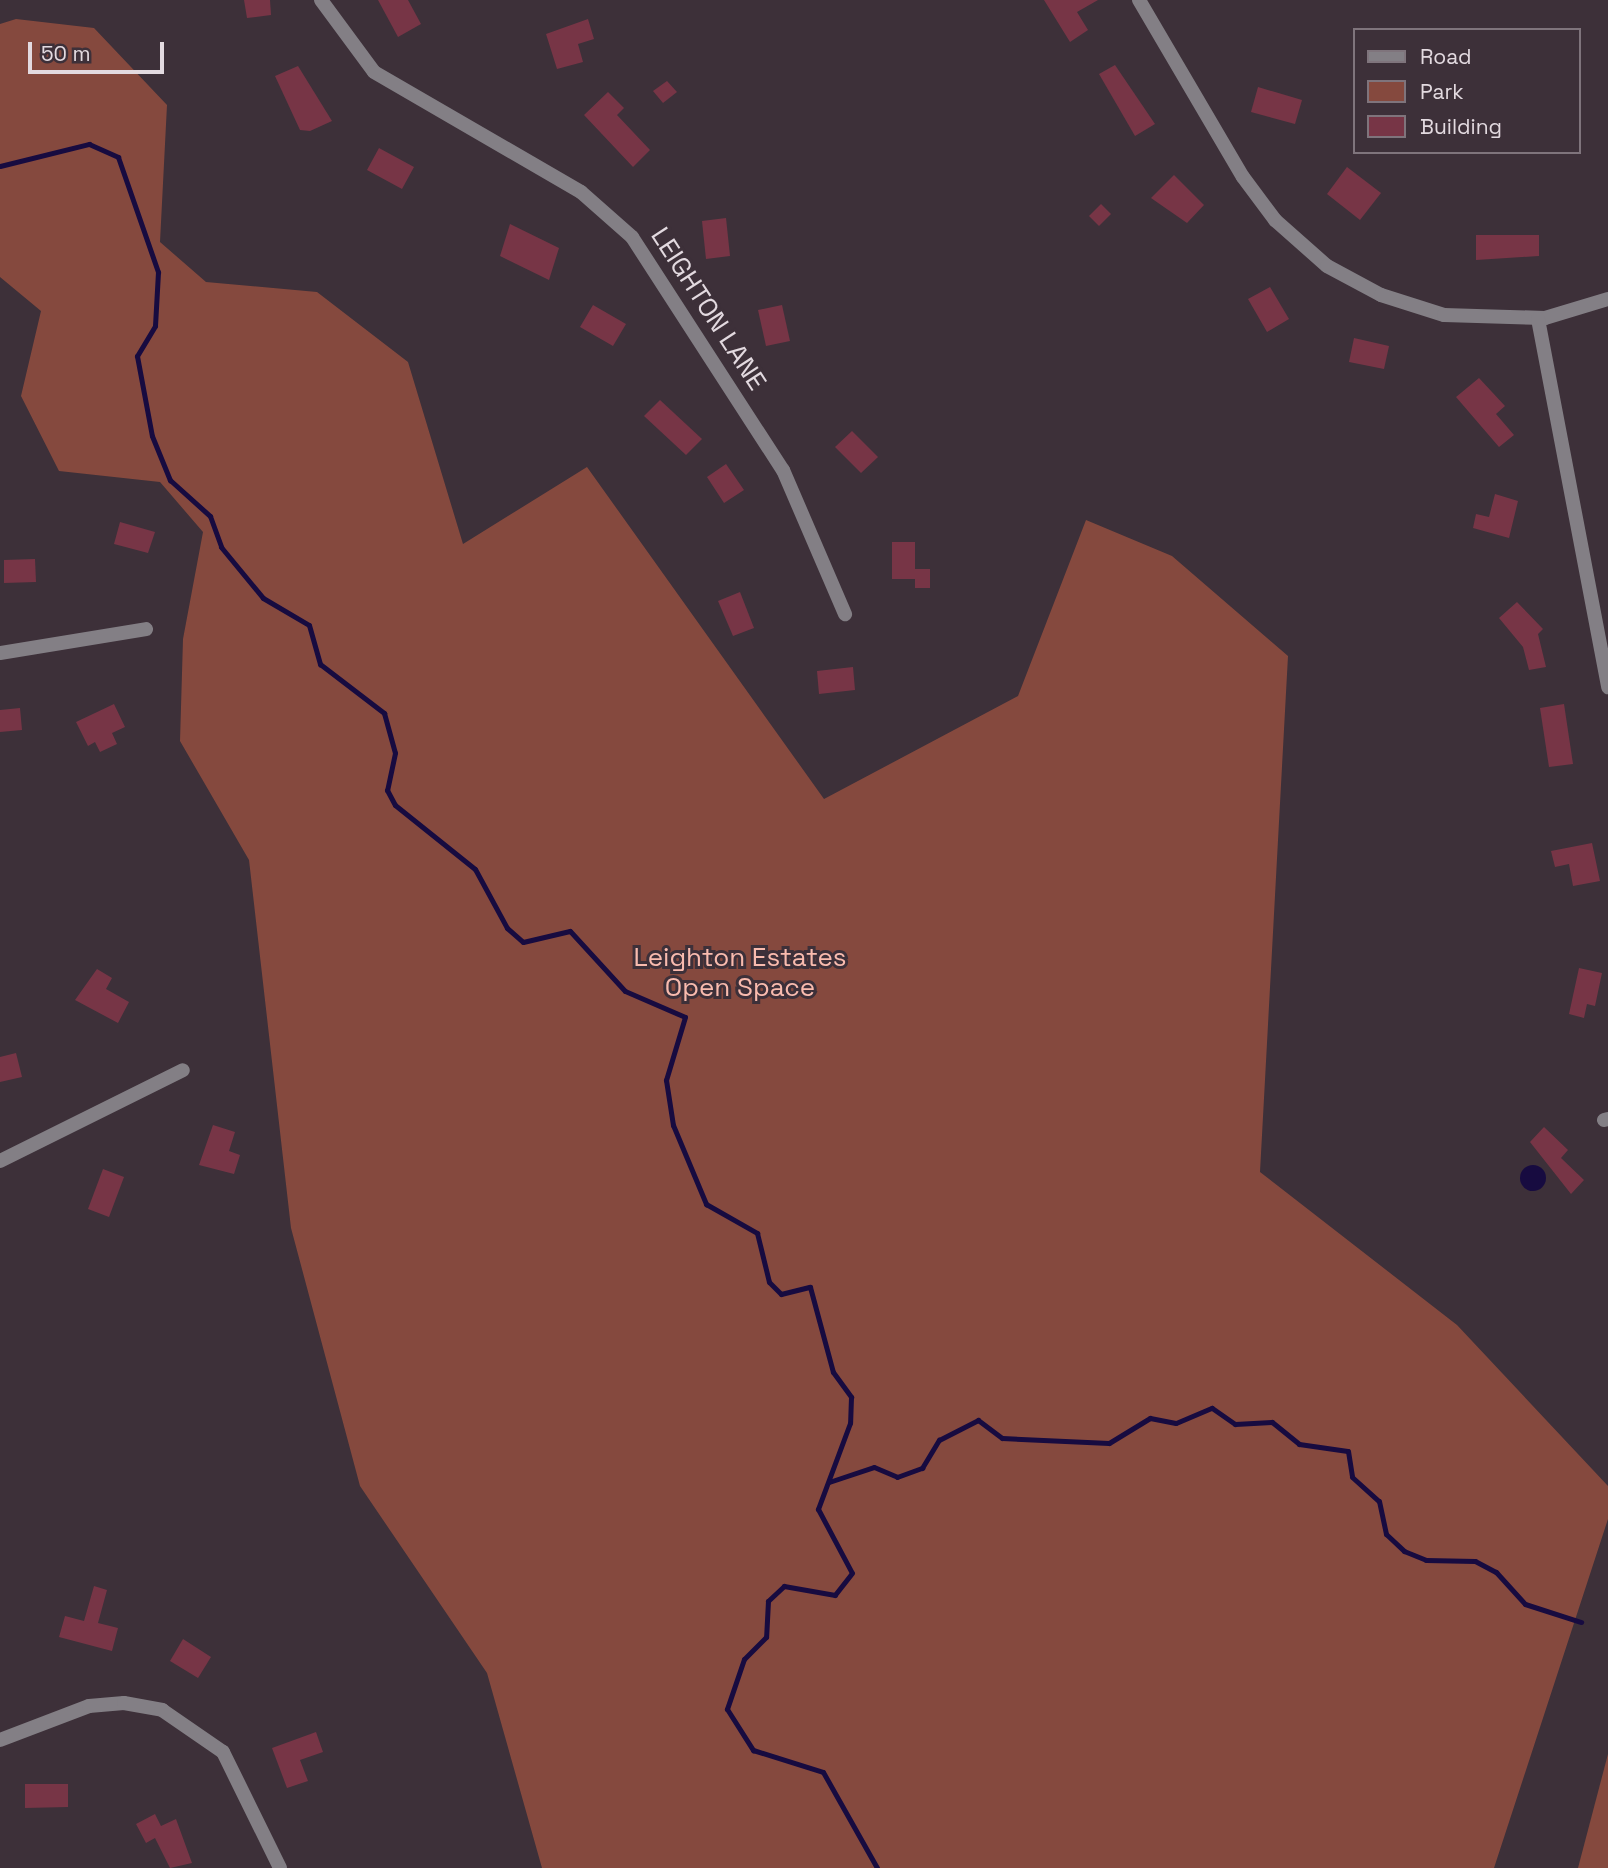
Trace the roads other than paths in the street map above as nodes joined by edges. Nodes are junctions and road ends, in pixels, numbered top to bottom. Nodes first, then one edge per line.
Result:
1 (321, 0) edge
2 (1139, 0) edge
3 (1608, 299) edge
4 (1538, 319) junction
5 (845, 614) dead end
6 (146, 629) dead end
7 (0, 653) edge
8 (1608, 687) edge
9 (183, 1070) dead end
10 (0, 1161) edge
11 (0, 1740) edge
12 (279, 1868) edge

1 - 5 street, LEIGHTON LANE
2 - 4 street
3 - 4 street
4 - 8 street
6 - 7 street
9 - 10 street
11 - 12 street

